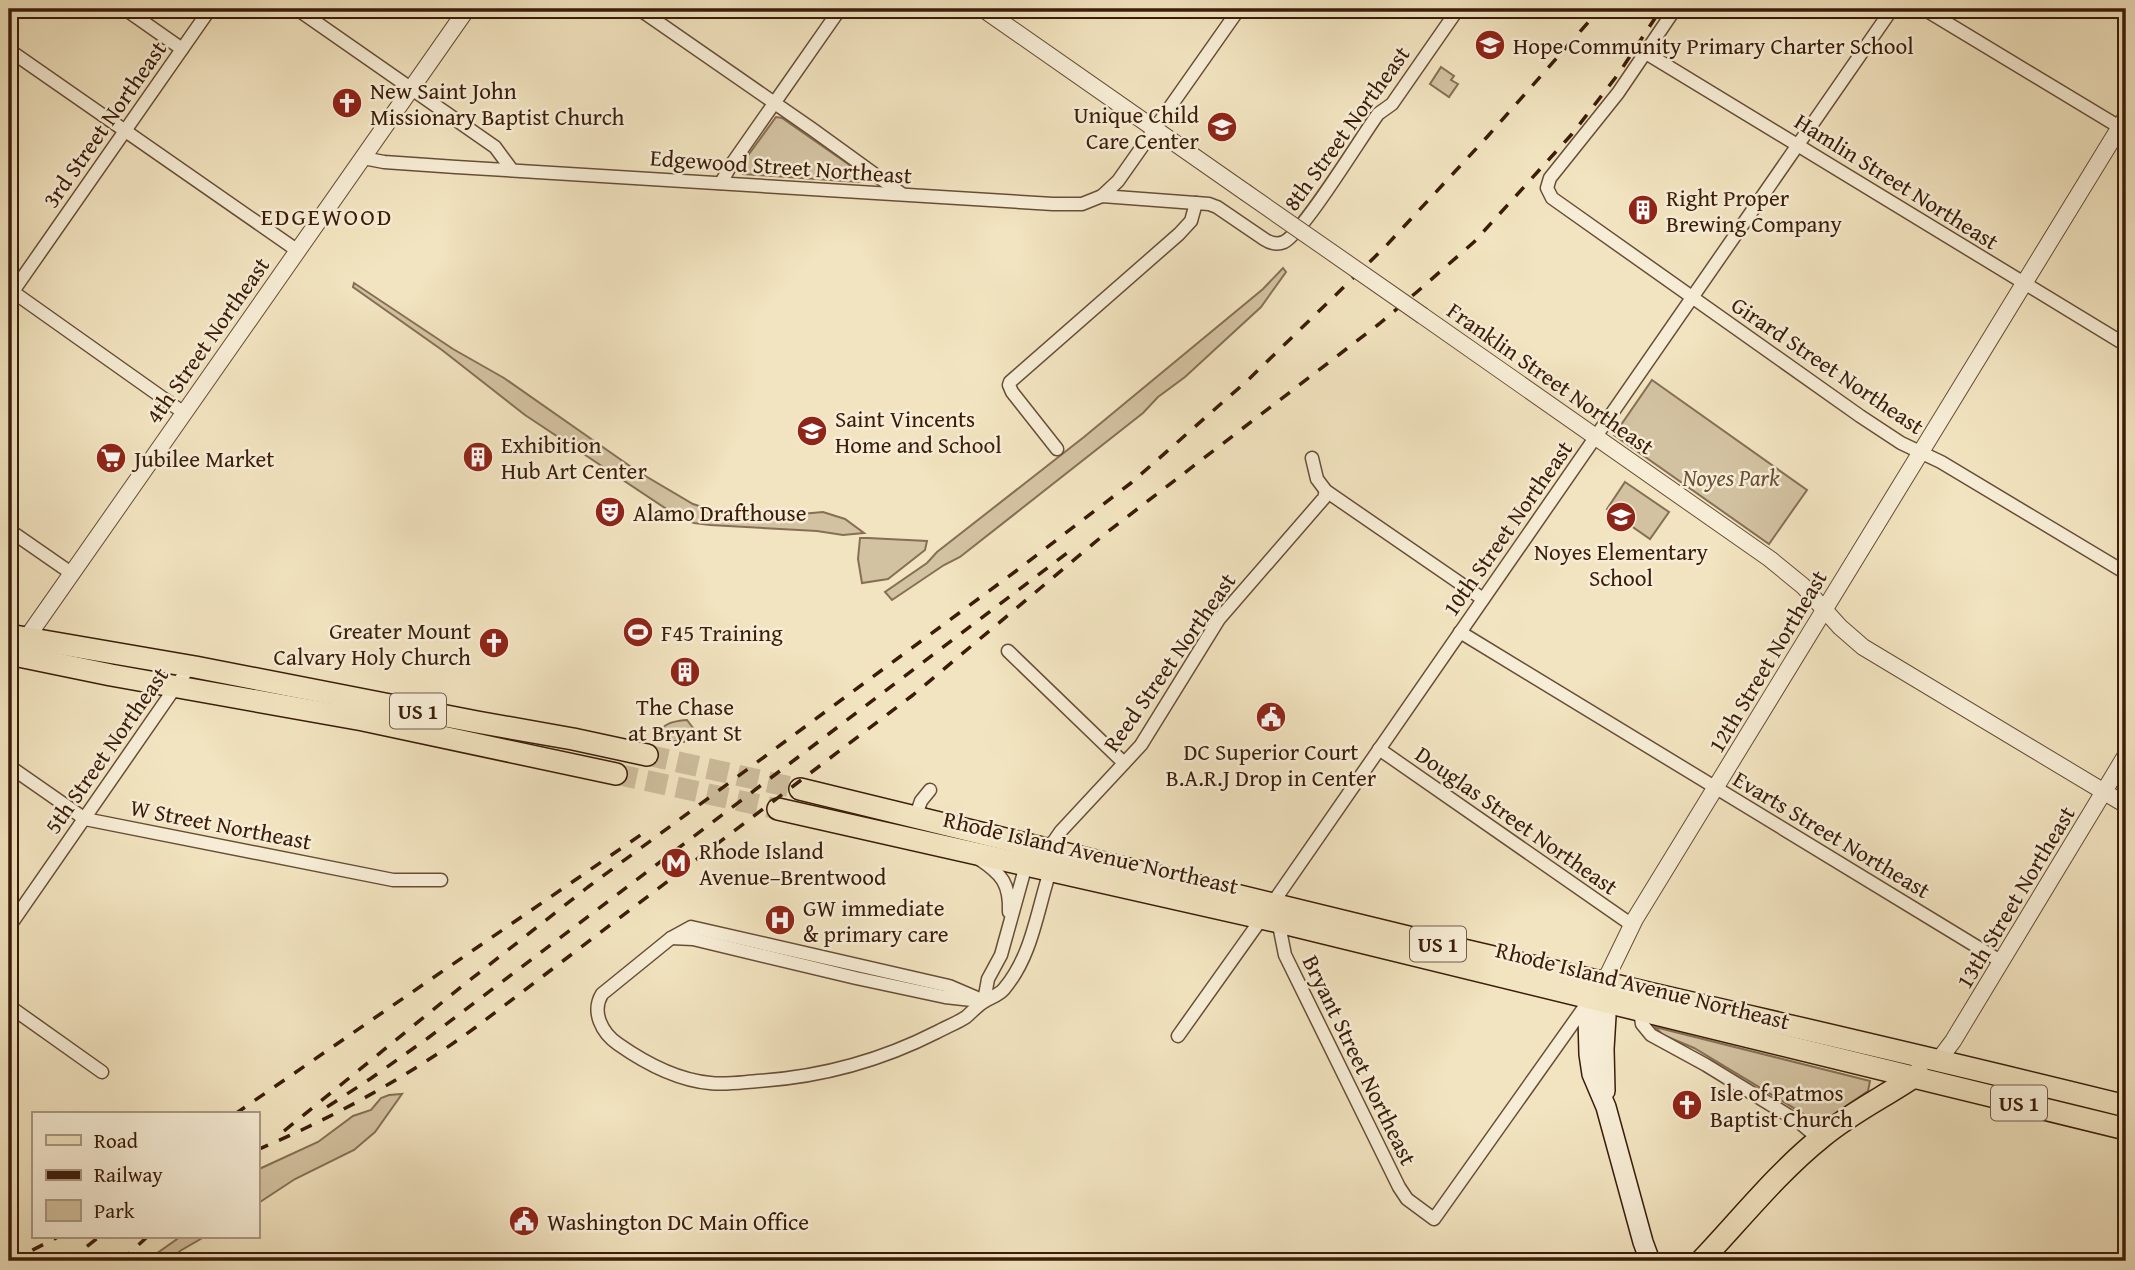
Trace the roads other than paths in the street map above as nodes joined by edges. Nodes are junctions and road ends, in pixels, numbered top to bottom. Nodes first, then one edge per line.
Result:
1 (125, 9) edge
2 (210, 9) edge
3 (298, 9) edge
4 (467, 9) edge
5 (639, 9) edge
6 (840, 9) edge
7 (984, 9) edge
8 (1239, 9) edge
9 (1458, 9) edge
10 (1675, 9) edge
11 (1892, 9) edge
12 (1924, 9) edge
13 (182, 49) junction
14 (9, 50) edge
15 (1646, 52) junction
16 (411, 89) junction
17 (774, 103) junction
18 (2124, 125) edge
19 (125, 130) junction
20 (1154, 130) junction
21 (1798, 145) junction
22 (363, 158) junction
23 (512, 170) junction
24 (720, 183) junction
25 (902, 194) junction
26 (1102, 196) junction
27 (1196, 203) junction
28 (1291, 237) joint
29 (298, 251) junction
30 (2025, 284) junction
31 (10, 293) edge
32 (1692, 298) junction
33 (2126, 345) edge
34 (184, 413) junction
35 (1596, 437) junction
36 (1057, 449) dead end
37 (1921, 453) junction
38 (1312, 458) dead end
39 (1326, 491) junction
40 (9, 530) edge
41 (71, 573) junction
42 (2126, 573) edge
43 (1483, 599) junction
44 (1825, 611) junction
45 (1460, 632) junction
46 (13, 649) edge
47 (1008, 652) dead end
48 (190, 666) junction
49 (177, 685) junction
50 (1379, 750) junction
51 (647, 755) tunnel mouth
52 (2126, 755) edge
53 (1124, 764) junction
54 (9, 766) edge
55 (616, 774) tunnel mouth
56 (1717, 788) junction
57 (800, 789) tunnel mouth
58 (930, 790) dead end
59 (2105, 792) junction
60 (2126, 805) edge
61 (778, 808) tunnel mouth
62 (85, 818) junction
63 (915, 818) junction
64 (960, 849) junction
65 (1049, 861) junction
66 (1026, 865) junction
67 (441, 880) dead end
68 (1271, 915) junction
69 (1632, 925) junction
70 (9, 927) edge
71 (1008, 931) junction
72 (2002, 962) junction
73 (1598, 994) junction
74 (984, 1001) junction
75 (9, 1006) edge
76 (1640, 1011) junction
77 (1178, 1036) dead end
78 (1938, 1060) junction
79 (102, 1072) dead end
80 (1912, 1078) junction
81 (2078, 1094) junction
82 (2126, 1106) edge
83 (2074, 1116) junction
84 (2126, 1129) edge
85 (1819, 1139) junction
86 (1434, 1219) joint
87 (1650, 1261) edge
88 (1701, 1261) edge

1 - 13 street
2 - 13 street, 3rd Street Northeast
3 - 16 street
4 - 16 street, 4th Street Northeast
5 - 17 street
6 - 17 street
7 - 20 street, Franklin Street Northeast
8 - 20 street
9 - 28 street, 8th Street Northeast
10 - 15 street
11 - 21 street, 10th Street Northeast
12 - 18 street
13 - 19 street, 3rd Street Northeast
14 - 19 street
15 - 21 street, Hamlin Street Northeast
15 - 32 street, Girard Street Northeast
16 - 22 street, 4th Street Northeast
16 - 23 street
17 - 24 street
17 - 25 street
18 - 30 street, 12th Street Northeast
19 - 29 street
19 - 31 street, 3rd Street Northeast
20 - 26 street
20 - 35 street, Franklin Street Northeast, bridge
21 - 30 street, Hamlin Street Northeast
21 - 32 street, 10th Street Northeast
22 - 23 street, Edgewood Street Northeast
22 - 29 street, 4th Street Northeast
23 - 24 street, Edgewood Street Northeast
24 - 25 street, Edgewood Street Northeast
25 - 26 street, Edgewood Street Northeast
26 - 27 street, Edgewood Street Northeast
27 - 28 street, Edgewood Street Northeast
27 - 36 street
29 - 34 street, 4th Street Northeast
30 - 33 street, Hamlin Street Northeast
30 - 37 street, 12th Street Northeast
31 - 34 street
32 - 35 street, 10th Street Northeast
32 - 37 street, Girard Street Northeast
34 - 41 street, 4th Street Northeast
35 - 43 street, 10th Street Northeast
35 - 44 street, Franklin Street Northeast
37 - 42 street, Girard Street Northeast
37 - 44 street, 12th Street Northeast
38 - 39 street
39 - 43 street
39 - 53 street, Reed Street Northeast
40 - 41 street
41 - 46 street, 4th Street Northeast
43 - 45 street, 10th Street Northeast
44 - 56 street, 12th Street Northeast
44 - 59 street, Franklin Street Northeast
45 - 50 street, 10th Street Northeast
45 - 56 street, Evarts Street Northeast
46 - 48 main road, US 1
46 - 49 main road, US 1
47 - 53 street
48 - 49 street, 5th Street Northeast
48 - 51 main road, US 1
49 - 55 main road, US 1
49 - 62 street, 5th Street Northeast
50 - 68 street, 10th Street Northeast
50 - 69 street, Douglas Street Northeast
52 - 59 street, 13th Street Northeast
53 - 65 street, Reed Street Northeast
54 - 62 street, W Street Northeast
56 - 69 street, 12th Street Northeast
56 - 72 street, Evarts Street Northeast
57 - 63 main road, Rhode Island Avenue Northeast / US 1
58 - 63 street
59 - 60 street, Franklin Street Northeast
59 - 72 street, 13th Street Northeast
61 - 64 main road, Rhode Island Avenue Northeast / US 1
62 - 67 street, W Street Northeast
62 - 70 street, 5th Street Northeast
63 - 65 main road, Rhode Island Avenue Northeast / US 1
64 - 66 main road, Rhode Island Avenue Northeast / US 1
64 - 71 street
65 - 66 main road, Rhode Island Avenue Northeast / US 1
65 - 68 main road, Rhode Island Avenue Northeast / US 1
65 - 74 street
66 - 71 street
68 - 73 main road, Rhode Island Avenue Northeast / US 1
68 - 77 street, 10th Street Northeast
68 - 86 street, Bryant Street Northeast
69 - 73 street, 12th Street Northeast
71 - 74 street
72 - 78 street, 13th Street Northeast
73 - 76 main road, Rhode Island Avenue Northeast / US 1
73 - 78 main road, Rhode Island Avenue Northeast / US 1
73 - 86 street, 12th Street Northeast
73 - 87 main road
74 - 74 street
75 - 79 street
76 - 80 main road, Rhode Island Avenue Northeast / US 1
76 - 85 street
78 - 80 main road
78 - 81 main road, Rhode Island Avenue Northeast / US 1
80 - 83 main road, Rhode Island Avenue Northeast / US 1
80 - 85 main road
81 - 82 main road, Rhode Island Avenue Northeast / US 1
81 - 83 main road
83 - 84 main road, Rhode Island Avenue Northeast / US 1
85 - 88 main road

